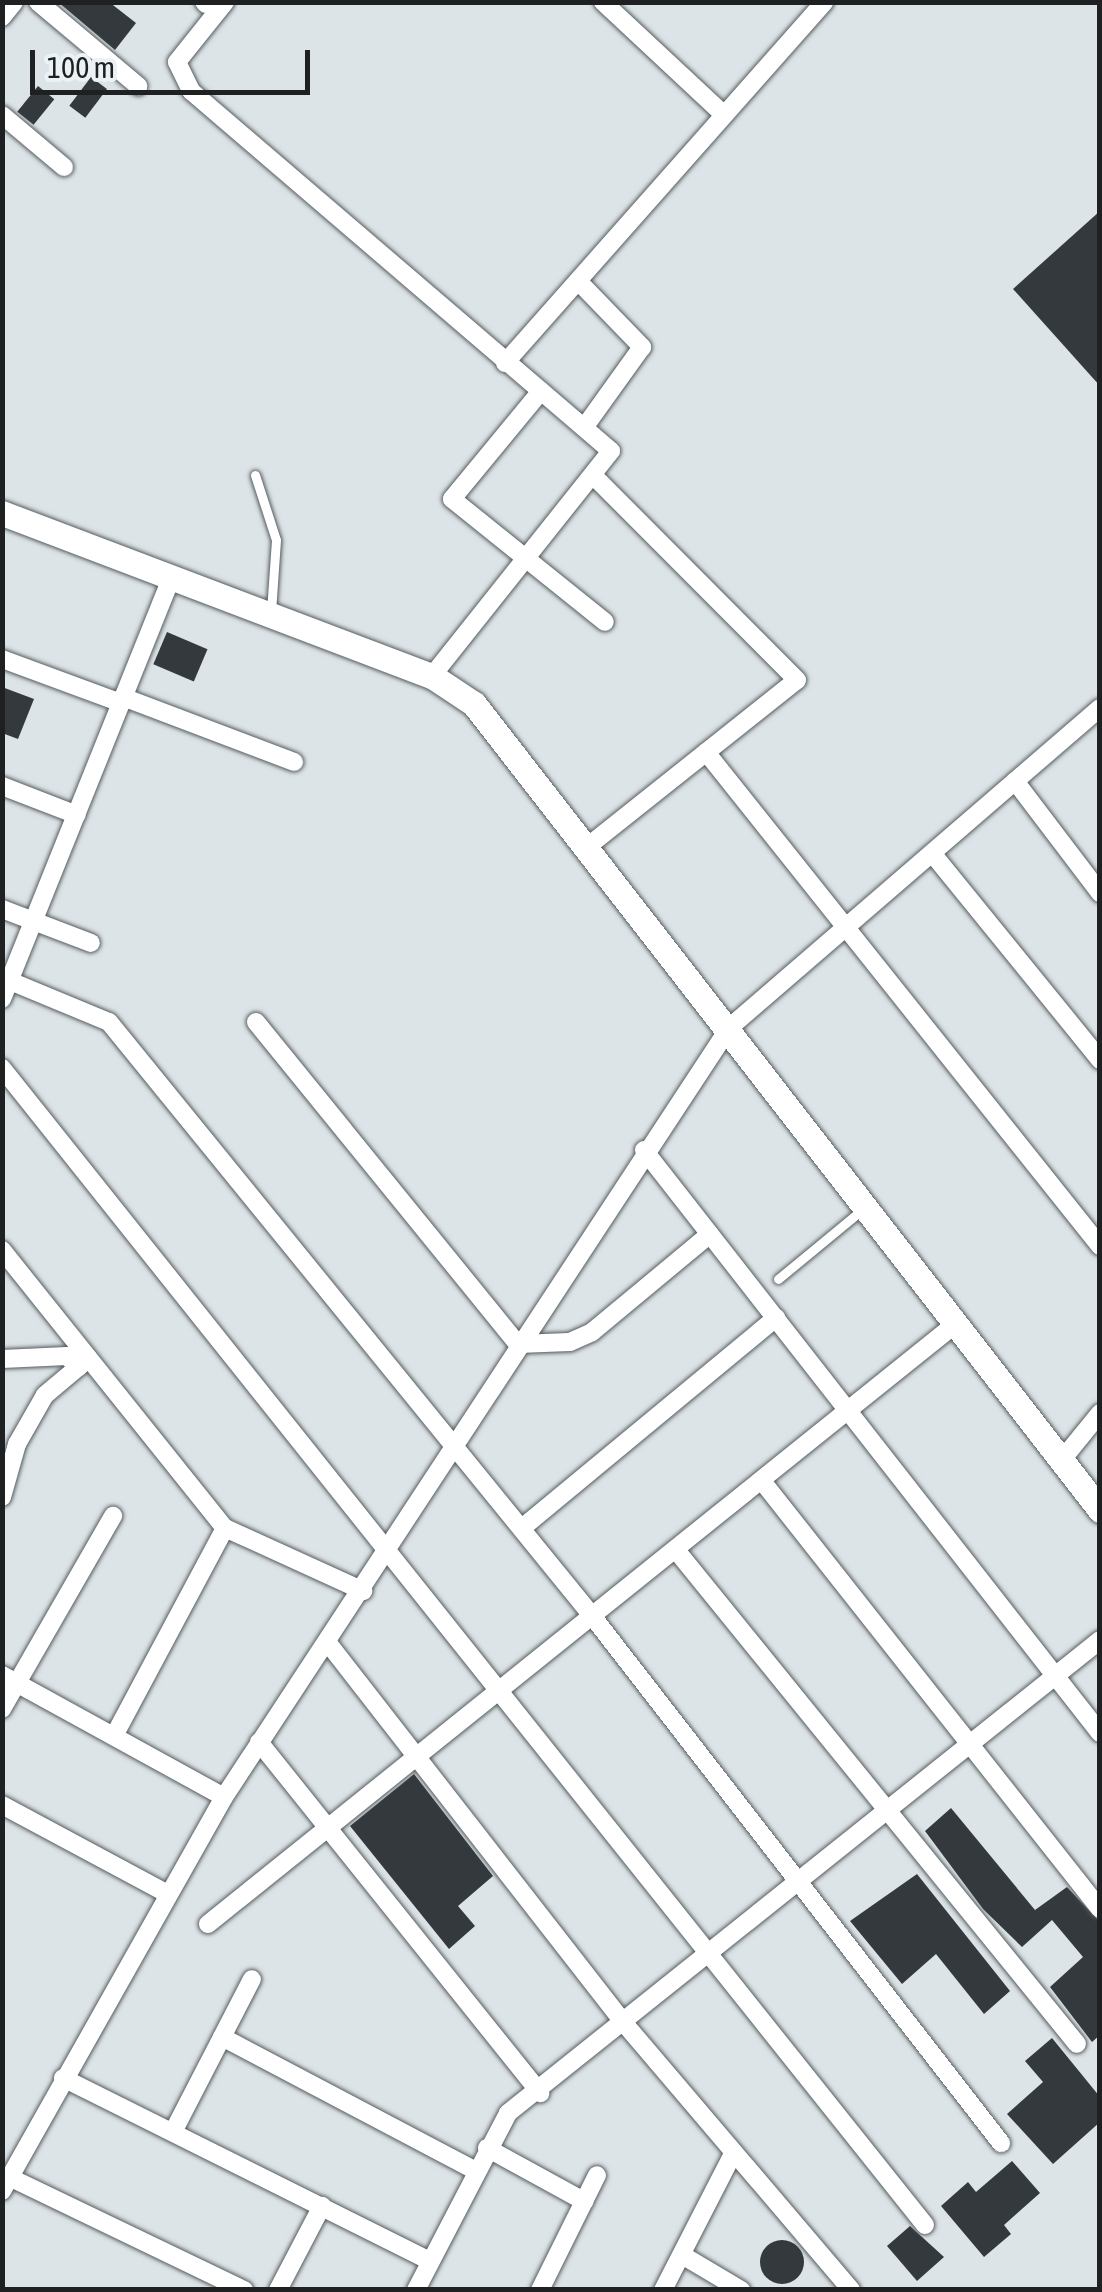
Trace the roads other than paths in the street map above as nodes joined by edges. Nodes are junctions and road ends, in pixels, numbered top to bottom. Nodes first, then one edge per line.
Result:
1 (14, 2) edge
2 (38, 2) edge
3 (603, 2) edge
4 (824, 2) edge
5 (212, 3) edge
6 (2, 16) edge
7 (138, 86) dead end
8 (723, 114) junction
9 (2, 115) edge
10 (64, 167) dead end
11 (581, 284) junction
12 (505, 362) junction
13 (541, 391) junction
14 (586, 426) junction
15 (255, 475) dead end
16 (596, 478) junction
17 (2, 513) edge
18 (527, 557) junction
19 (172, 576) junction
20 (271, 614) junction
21 (605, 622) dead end
22 (2, 659) edge
23 (432, 676) junction
24 (122, 700) junction
25 (1098, 712) edge
26 (706, 752) junction
27 (294, 762) dead end
28 (1015, 781) junction
29 (2, 786) edge
30 (77, 815) junction
31 (587, 848) junction
32 (932, 853) junction
33 (1100, 893) edge
34 (2, 909) edge
35 (35, 922) junction
36 (845, 928) junction
37 (92, 943) dead end
38 (10, 981) junction
39 (2, 999) edge
40 (256, 1022) dead end
41 (729, 1028) junction
42 (1100, 1060) edge
43 (2, 1068) edge
44 (644, 1150) junction
45 (865, 1207) junction
46 (710, 1234) junction
47 (1100, 1246) edge
48 (2, 1250) edge
49 (778, 1279) dead end
50 (776, 1318) junction
51 (954, 1326) junction
52 (518, 1344) junction
53 (2, 1359) edge
54 (83, 1363) junction
55 (849, 1410) junction
56 (1100, 1413) edge
57 (454, 1442) junction
58 (1062, 1461) junction
59 (762, 1481) junction
60 (2, 1497) edge
61 (1100, 1510) edge
62 (112, 1516) dead end
63 (224, 1528) junction
64 (522, 1528) junction
65 (676, 1550) junction
66 (387, 1551) junction
67 (362, 1591) junction
68 (593, 1617) junction
69 (1100, 1640) edge
70 (328, 1643) junction
71 (1056, 1676) junction
72 (10, 1679) edge
73 (502, 1691) junction
74 (2, 1708) edge
75 (1100, 1733) edge
76 (114, 1736) junction
77 (259, 1742) junction
78 (969, 1744) junction
79 (416, 1759) junction
80 (224, 1797) junction
81 (2, 1805) edge
82 (887, 1810) junction
83 (326, 1827) junction
84 (796, 1880) junction
85 (168, 1894) junction
86 (1100, 1909) edge
87 (208, 1924) dead end
88 (709, 1953) junction
89 (252, 1979) dead end
90 (624, 2023) junction
91 (222, 2037) junction
92 (1077, 2044) dead end
93 (63, 2078) junction
94 (540, 2093) junction
95 (173, 2132) junction
96 (1001, 2142) dead end
97 (487, 2148) junction
98 (733, 2154) junction
99 (476, 2171) junction
100 (597, 2175) dead end
101 (6, 2184) edge
102 (584, 2202) junction
103 (322, 2206) junction
104 (925, 2225) dead end
105 (682, 2255) junction
106 (430, 2261) junction
107 (244, 2290) edge
108 (278, 2290) edge
109 (416, 2290) edge
110 (540, 2290) edge
111 (663, 2290) edge
112 (741, 2290) edge
113 (851, 2290) edge

1 - 6 street
2 - 7 street
3 - 8 street
4 - 8 street
5 - 12 street
8 - 11 street
9 - 10 street
11 - 12 street
11 - 14 street
12 - 13 street
13 - 14 street
13 - 18 street
14 - 16 street
15 - 20 lane
16 - 18 street
16 - 26 street
17 - 19 main road
18 - 21 street
18 - 23 street
19 - 20 main road
19 - 24 street
20 - 23 main road
22 - 24 street
23 - 31 main road
24 - 27 street
24 - 30 street
25 - 28 street
26 - 31 street
26 - 36 street
28 - 32 street
28 - 33 street
29 - 30 street
30 - 35 street
31 - 41 main road
32 - 36 street
32 - 42 street
34 - 35 street
35 - 37 street
35 - 38 street
36 - 41 street
36 - 47 street
38 - 39 street
38 - 57 street
40 - 52 street
41 - 44 street
41 - 45 main road
43 - 66 street
44 - 46 street
44 - 52 street
45 - 49 lane
45 - 51 main road
46 - 50 street
46 - 52 street
48 - 54 street
50 - 55 street
50 - 64 street
51 - 55 street
51 - 58 main road
52 - 57 street
53 - 54 street
54 - 60 street
54 - 63 street
55 - 59 street
55 - 71 street
56 - 58 street
57 - 64 street
57 - 66 street
58 - 61 main road
59 - 65 street
59 - 78 street
62 - 72 street
63 - 67 street
63 - 76 street
64 - 68 street
65 - 68 street
65 - 82 street
66 - 67 street
66 - 73 street
67 - 70 street
68 - 73 street
68 - 84 street
69 - 71 street
70 - 77 street
70 - 79 street
71 - 75 street
71 - 78 street
72 - 74 street
72 - 76 street
73 - 79 street
73 - 88 street
76 - 80 street
77 - 80 street
77 - 83 street
78 - 82 street
78 - 86 street
79 - 83 street
79 - 90 street
80 - 85 street
81 - 85 street
82 - 84 street
82 - 92 street
83 - 87 street
83 - 94 street
84 - 88 street
84 - 96 street
85 - 93 street
88 - 90 street
88 - 104 street
89 - 91 street
90 - 94 street
90 - 98 street
91 - 95 street
91 - 99 street
93 - 95 street
93 - 101 street
94 - 97 street
95 - 103 street
97 - 99 street
97 - 102 street
98 - 105 street
98 - 113 street
99 - 106 street
100 - 102 street
101 - 107 street
102 - 110 street
103 - 106 street
103 - 108 street
105 - 111 street
105 - 112 street
106 - 109 street

